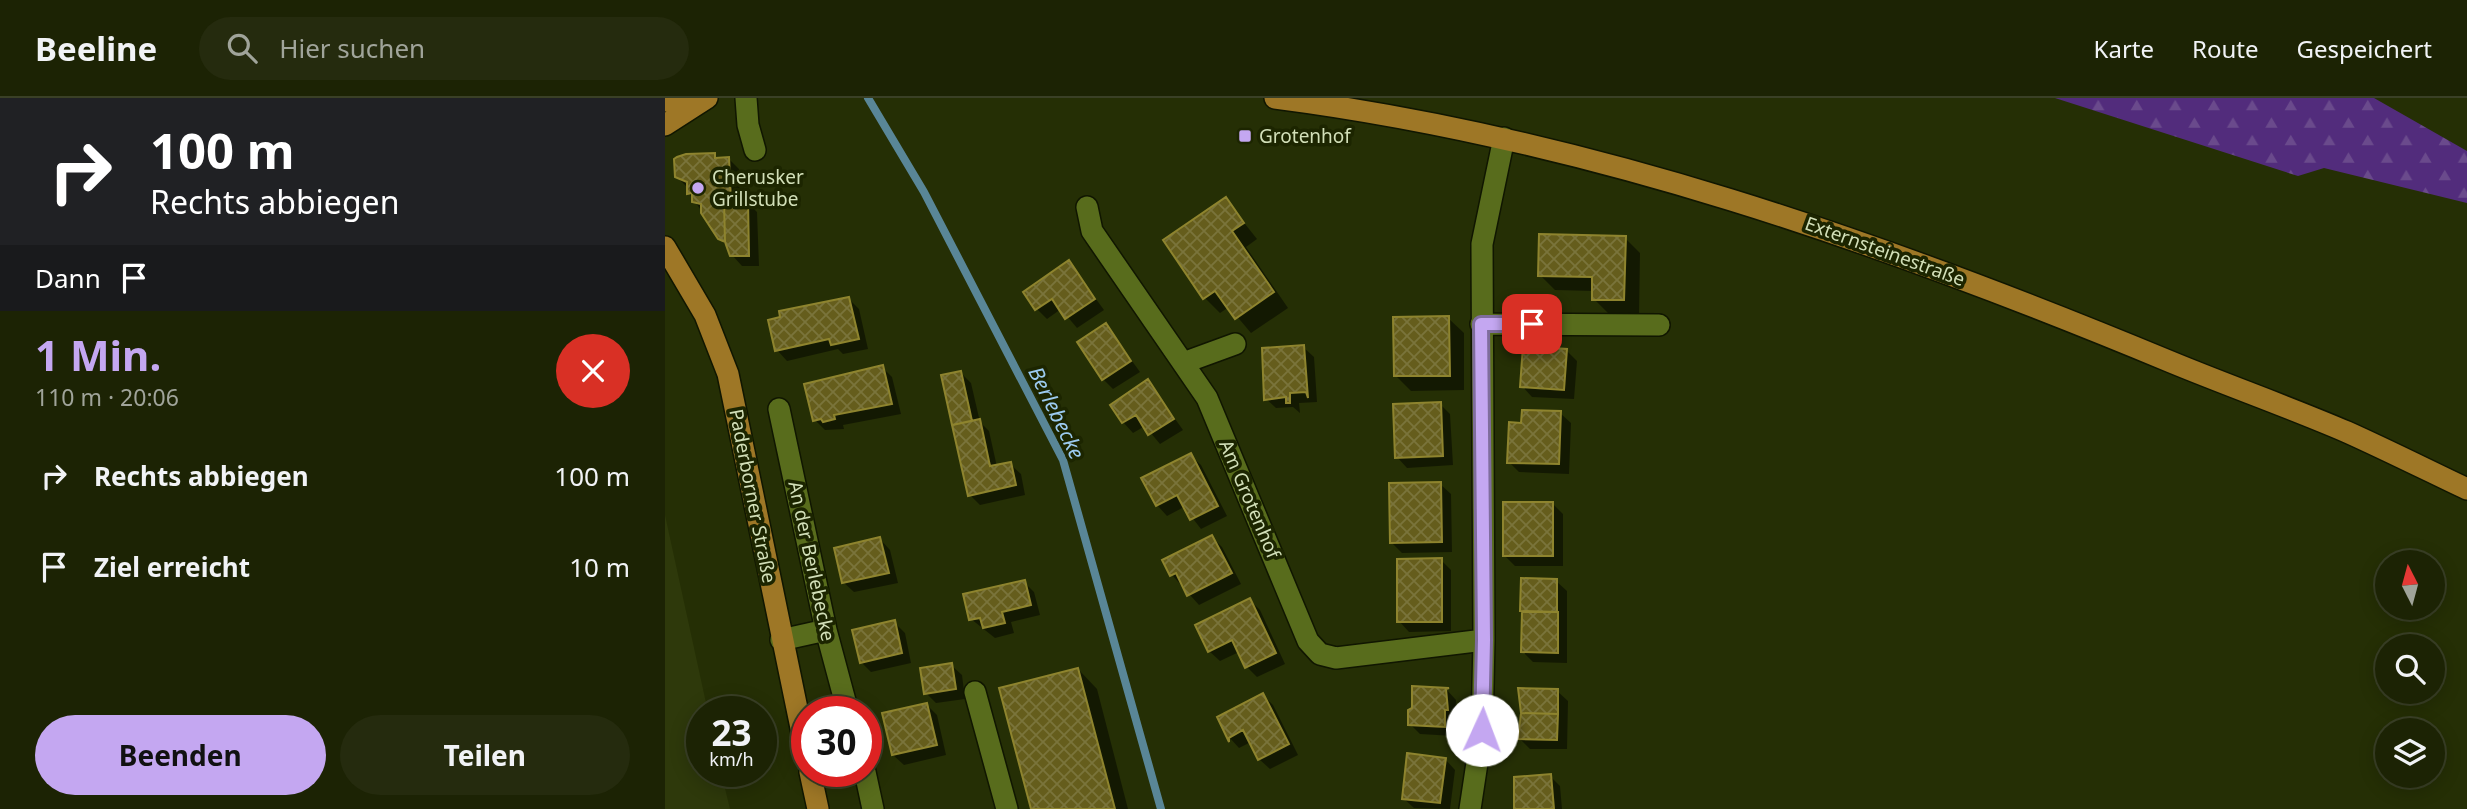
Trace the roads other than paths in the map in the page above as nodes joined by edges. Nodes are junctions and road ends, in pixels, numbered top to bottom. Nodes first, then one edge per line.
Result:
1 (708, 98) edge
2 (745, 98) edge
3 (1275, 98) edge
4 (665, 102) edge
5 (665, 125) edge
6 (1504, 138) junction
7 (755, 149) dead end
8 (1087, 207) dead end
9 (665, 247) edge
10 (1481, 324) junction
11 (1659, 325) dead end
12 (1235, 344) dead end
13 (1183, 363) junction
14 (779, 409) dead end
15 (2467, 489) edge
16 (826, 630) junction
17 (781, 640) junction
18 (1484, 640) junction
19 (975, 692) dead end
20 (793, 696) edge
21 (844, 696) edge
22 (813, 787) edge
23 (868, 787) edge
24 (818, 809) edge
25 (873, 809) edge
26 (1007, 809) edge
27 (1470, 809) edge

1 - 4 main road
1 - 5 main road
2 - 7 street
3 - 6 main road, Externsteinestraße
6 - 10 street
6 - 15 main road, Externsteinestraße
8 - 13 street, Am Grotenhof
9 - 17 main road, Paderborner Straße
10 - 11 street
10 - 18 street
12 - 13 street
13 - 18 street, Am Grotenhof
14 - 16 street, An der Berlebecke
16 - 17 street
16 - 21 street, An der Berlebecke
17 - 20 main road, Paderborner Straße
18 - 27 street
19 - 26 street
22 - 24 main road
23 - 25 street

